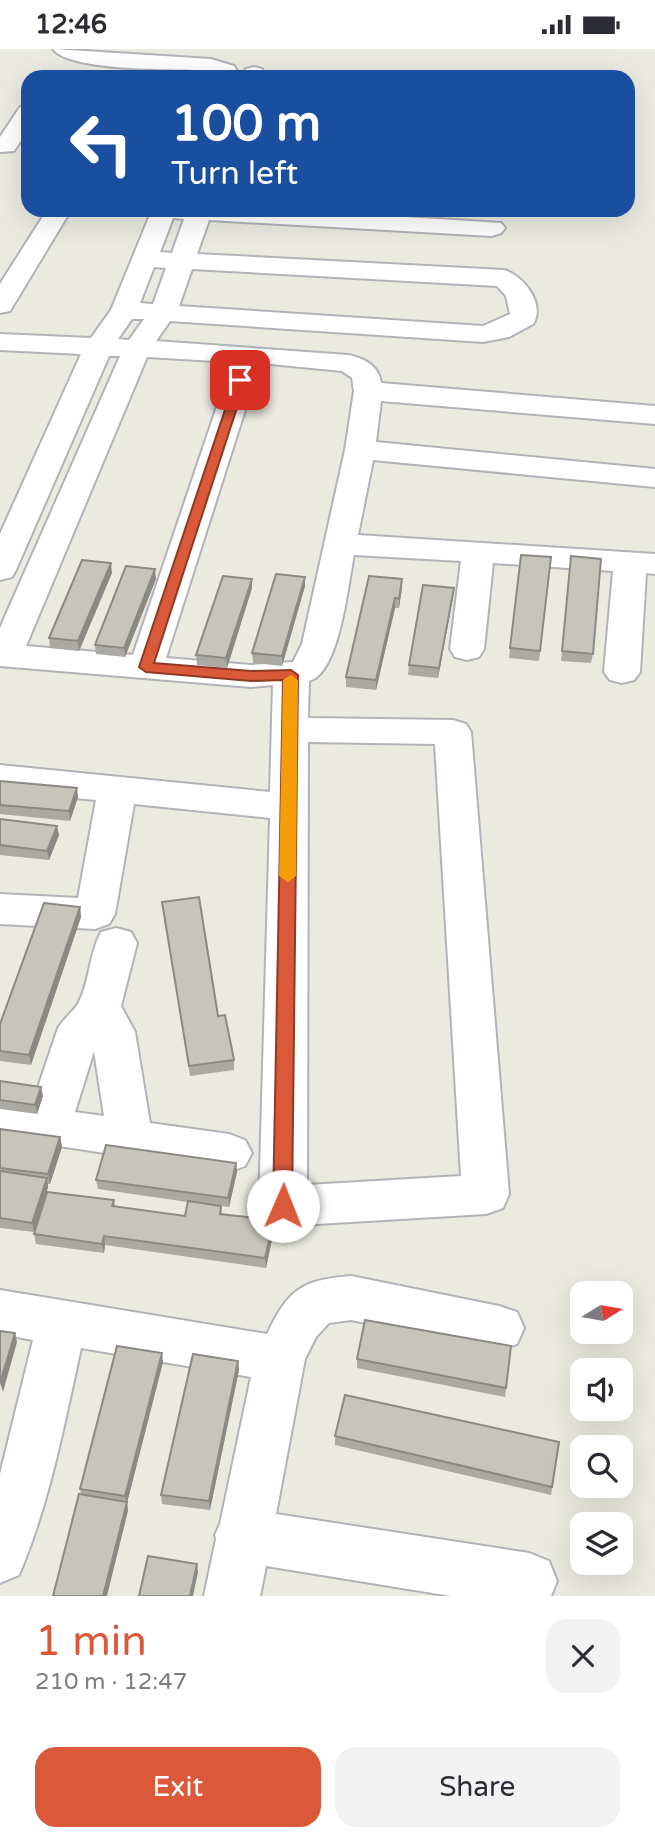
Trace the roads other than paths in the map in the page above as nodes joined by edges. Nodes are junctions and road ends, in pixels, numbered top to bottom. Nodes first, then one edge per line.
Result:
1 (62, 57) edge
2 (132, 68) edge
3 (224, 70) edge
4 (21, 123) edge
5 (6, 146) dead end
6 (55, 217) edge
7 (161, 217) edge
8 (198, 217) edge
9 (310, 217) edge
10 (492, 227) dead end
11 (144, 259) junction
12 (182, 261) junction
13 (0, 305) edge
14 (124, 310) junction
15 (163, 312) junction
16 (0, 342) edge
17 (98, 348) junction
18 (137, 349) junction
19 (249, 354) junction
20 (368, 391) junction
21 (655, 415) edge
22 (360, 450) junction
23 (655, 478) edge
24 (340, 544) junction
25 (478, 554) junction
26 (643, 563) edge
27 (0, 570) edge
28 (467, 649) dead end
29 (2, 656) edge
30 (146, 667) junction
31 (622, 672) dead end
32 (291, 675) junction
33 (290, 730) junction
34 (0, 778) edge
35 (117, 790) junction
36 (289, 807) junction
37 (0, 909) edge
38 (116, 943) dead end
39 (97, 1015) junction
40 (0, 1119) edge
41 (48, 1126) junction
42 (130, 1137) junction
43 (229, 1153) dead end
44 (0, 1312) edge
45 (62, 1321) junction
46 (499, 1328) dead end
47 (279, 1359) junction
48 (11, 1492) edge
49 (243, 1535) junction
50 (0, 1556) edge
51 (529, 1581) dead end
52 (232, 1596) edge

1 - 2 street
2 - 3 street
4 - 5 street
6 - 13 street
7 - 11 street
8 - 12 street
9 - 10 street
11 - 12 street
11 - 14 street
12 - 15 street
12 - 15 street
14 - 15 street
14 - 17 street
15 - 18 street
16 - 17 street
17 - 18 street
17 - 27 street
18 - 19 street
18 - 29 street
19 - 20 street
19 - 30 street
20 - 21 street
20 - 22 street
22 - 23 street
22 - 24 street
24 - 25 street
24 - 32 street
25 - 26 street
25 - 28 street
26 - 31 street
29 - 30 street
30 - 32 street
32 - 33 street
33 - 36 street
33 - 36 street
34 - 35 street
35 - 36 street
35 - 37 street
38 - 39 street
39 - 41 street
39 - 42 street
40 - 41 street
41 - 42 street
42 - 43 street
44 - 45 street
45 - 47 street
45 - 48 street
46 - 47 street
47 - 49 street
48 - 50 street
49 - 51 street
49 - 52 street

